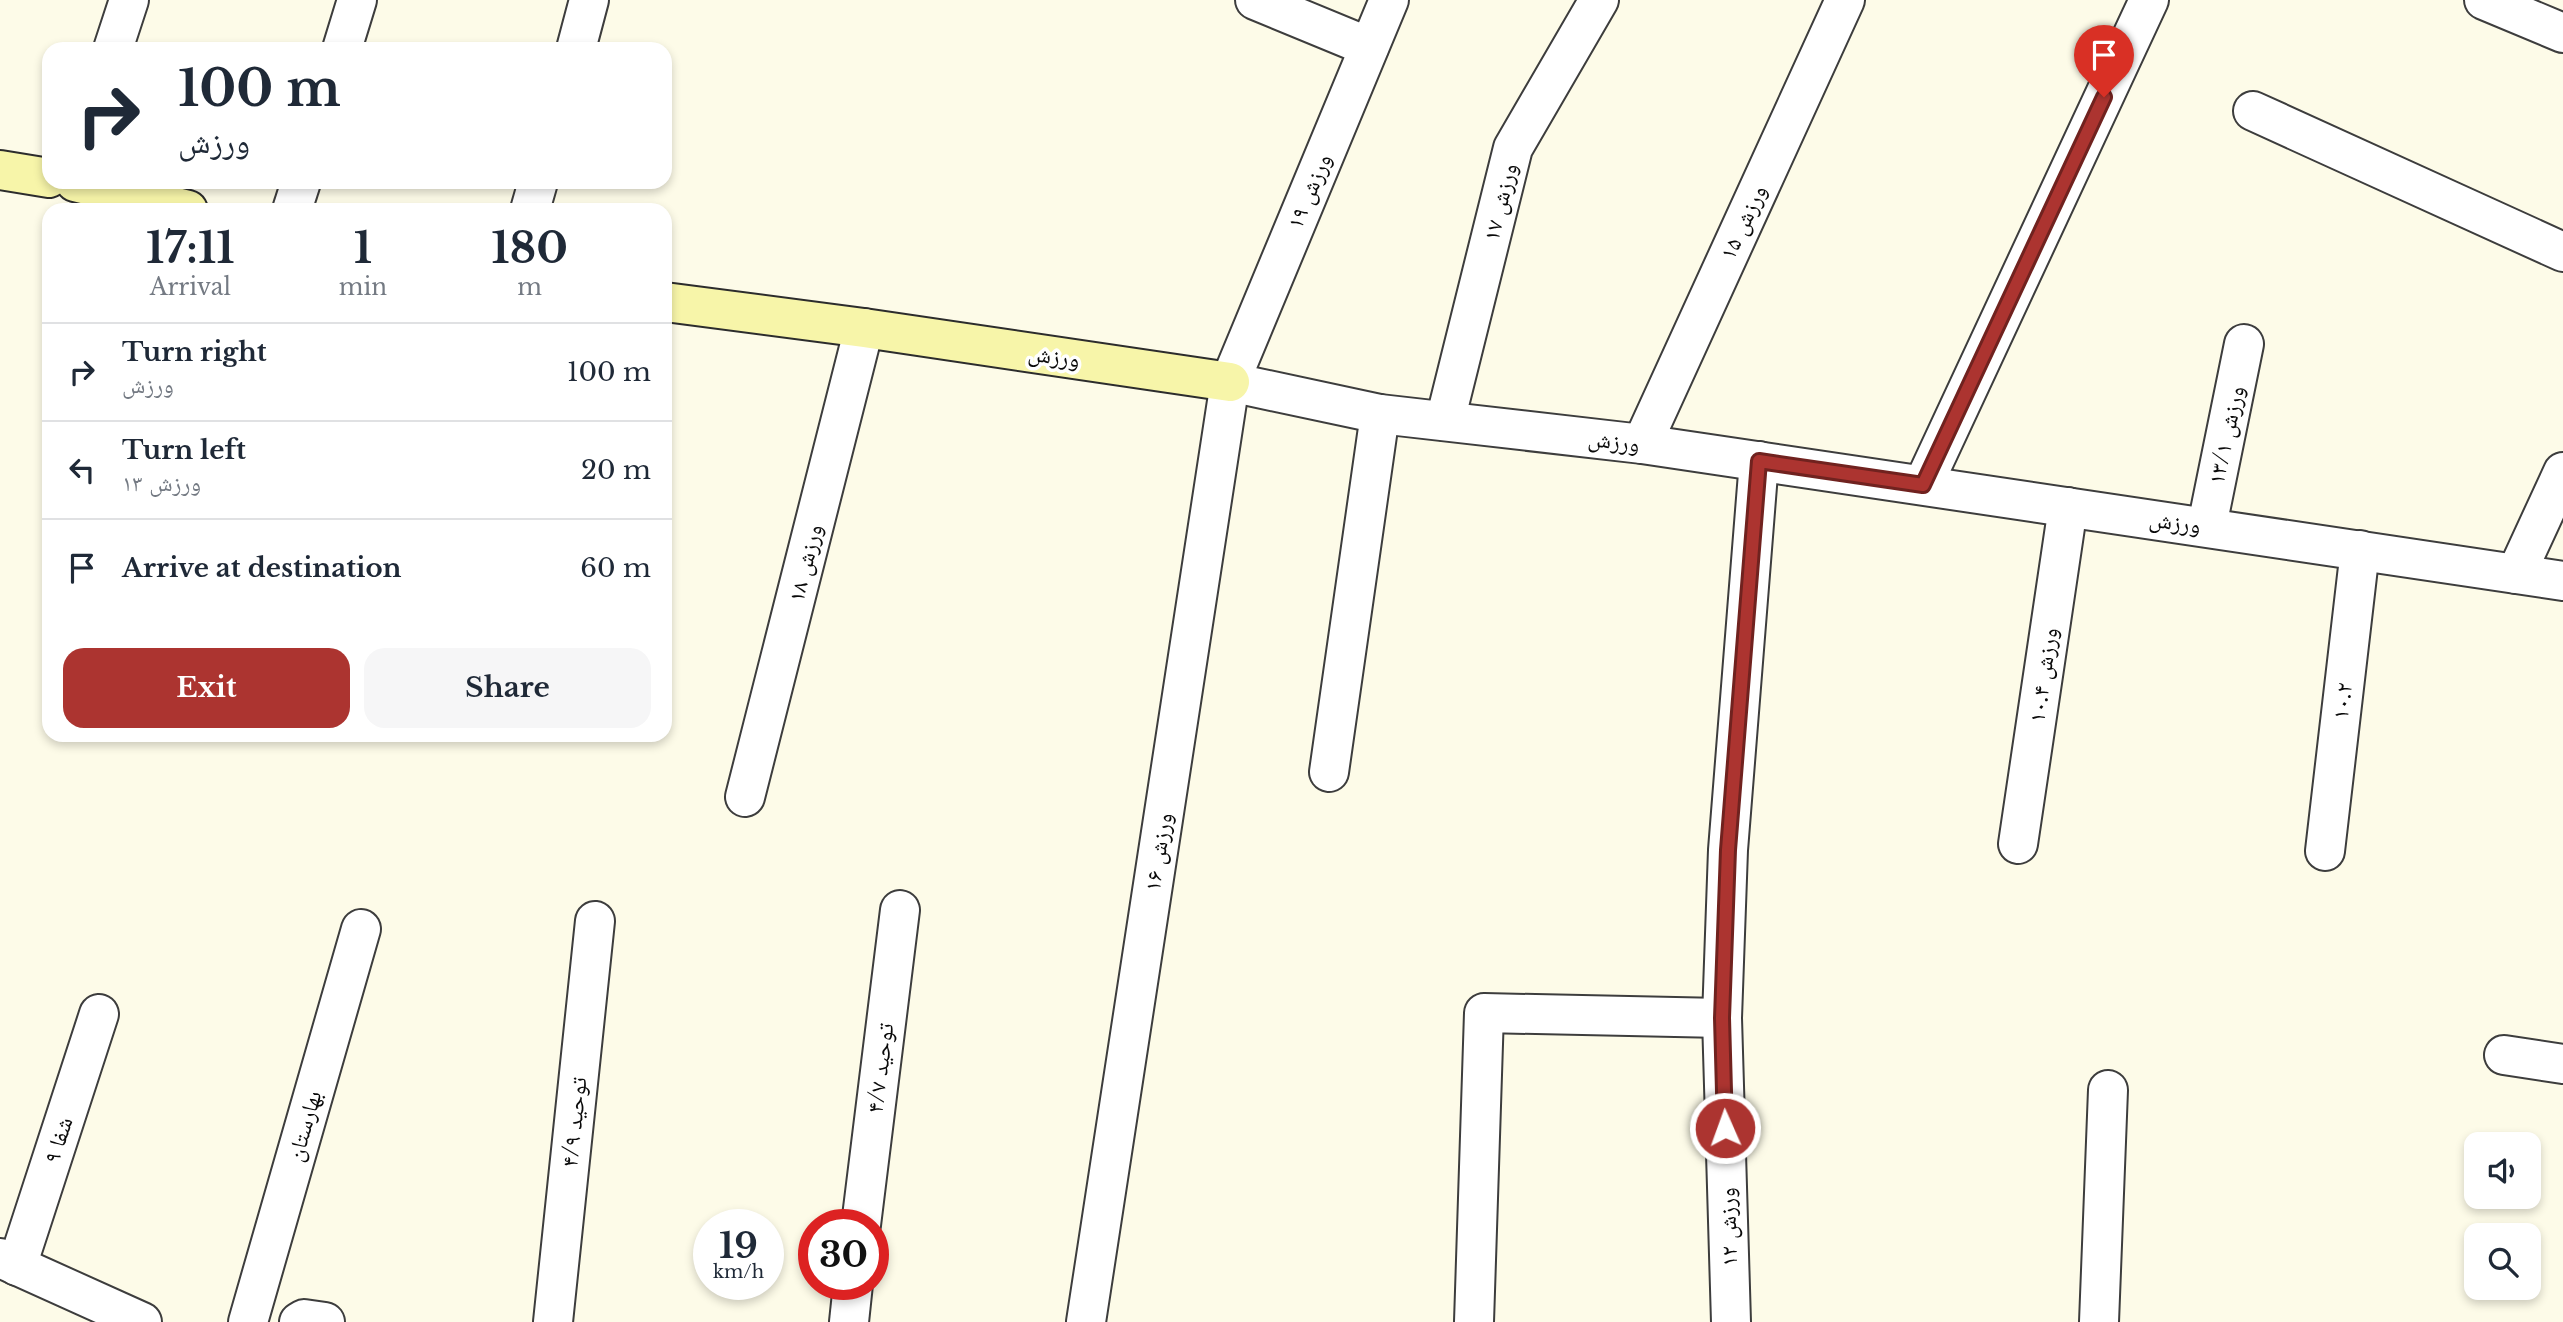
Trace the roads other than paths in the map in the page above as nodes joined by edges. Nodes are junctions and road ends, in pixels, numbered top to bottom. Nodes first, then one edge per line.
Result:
1 (128, 0) edge
2 (357, 0) edge
3 (589, 0) edge
4 (1255, 0) edge
5 (1389, 0) edge
6 (1599, 0) edge
7 (1845, 0) edge
8 (2149, 0) edge
9 (2495, 2) edge
10 (2563, 33) edge
11 (115, 42) edge
12 (344, 42) edge
13 (578, 42) edge
14 (1369, 47) junction
15 (2253, 111) dead end
16 (0, 170) edge
17 (42, 177) edge
18 (103, 189) edge
19 (160, 203) edge
20 (2563, 252) edge
21 (672, 303) edge
22 (864, 328) junction
23 (2244, 344) dead end
24 (1230, 383) junction
25 (1380, 414) junction
26 (1444, 421) junction
27 (1642, 444) junction
28 (1759, 461) junction
29 (2563, 472) edge
30 (1923, 485) junction
31 (2068, 507) junction
32 (2207, 526) junction
33 (2360, 550) junction
34 (2516, 573) junction
35 (2563, 580) edge
36 (1329, 772) dead end
37 (745, 797) dead end
38 (2018, 844) dead end
39 (2325, 851) dead end
40 (900, 910) dead end
41 (595, 921) dead end
42 (360, 929) dead end
43 (99, 1014) dead end
44 (1722, 1018) junction
45 (2504, 1055) dead end
46 (2563, 1064) edge
47 (2108, 1090) dead end
48 (863, 1209) edge
49 (9, 1262) edge
50 (851, 1300) edge
51 (129, 1319) edge
52 (248, 1322) edge
53 (299, 1322) edge
54 (325, 1322) edge
55 (553, 1322) edge
56 (849, 1322) edge
57 (1086, 1322) edge
58 (1474, 1322) edge
59 (1731, 1322) edge
60 (2099, 1322) edge

1 - 11 street
2 - 12 street
3 - 13 street
4 - 14 street
5 - 14 street, ورزش ۱۹
6 - 26 street, ورزش ۱۷
7 - 27 street, ورزش ۱۵
8 - 30 street
9 - 10 street
14 - 24 street, ورزش ۱۹
15 - 20 street
16 - 17 street
18 - 19 street
21 - 22 street, ورزش
22 - 24 street, ورزش
22 - 37 street, ورزش ۱۸
23 - 32 street, ورزش ۱۳/۱
24 - 25 street, ورزش
24 - 57 street, ورزش ۱۶
25 - 26 street, ورزش
25 - 36 street
26 - 27 street, ورزش
27 - 28 street, ورزش
28 - 30 street, ورزش
28 - 44 street, ورزش ۱۲
29 - 34 street
30 - 31 street, ورزش
31 - 32 street, ورزش
31 - 38 street, ورزش ۱۰.۴
32 - 33 street, ورزش
33 - 34 street, ورزش
33 - 39 street, ۱۰.۲
34 - 35 street, ورزش
40 - 48 street, توحید ۴/۷
41 - 55 street, توحید ۴/۹
42 - 52 street, بهارستان
43 - 49 street, شفا ۹
44 - 58 street
44 - 59 street, ورزش ۱۲
45 - 46 street
47 - 60 street
49 - 51 street
50 - 56 street
53 - 54 street

